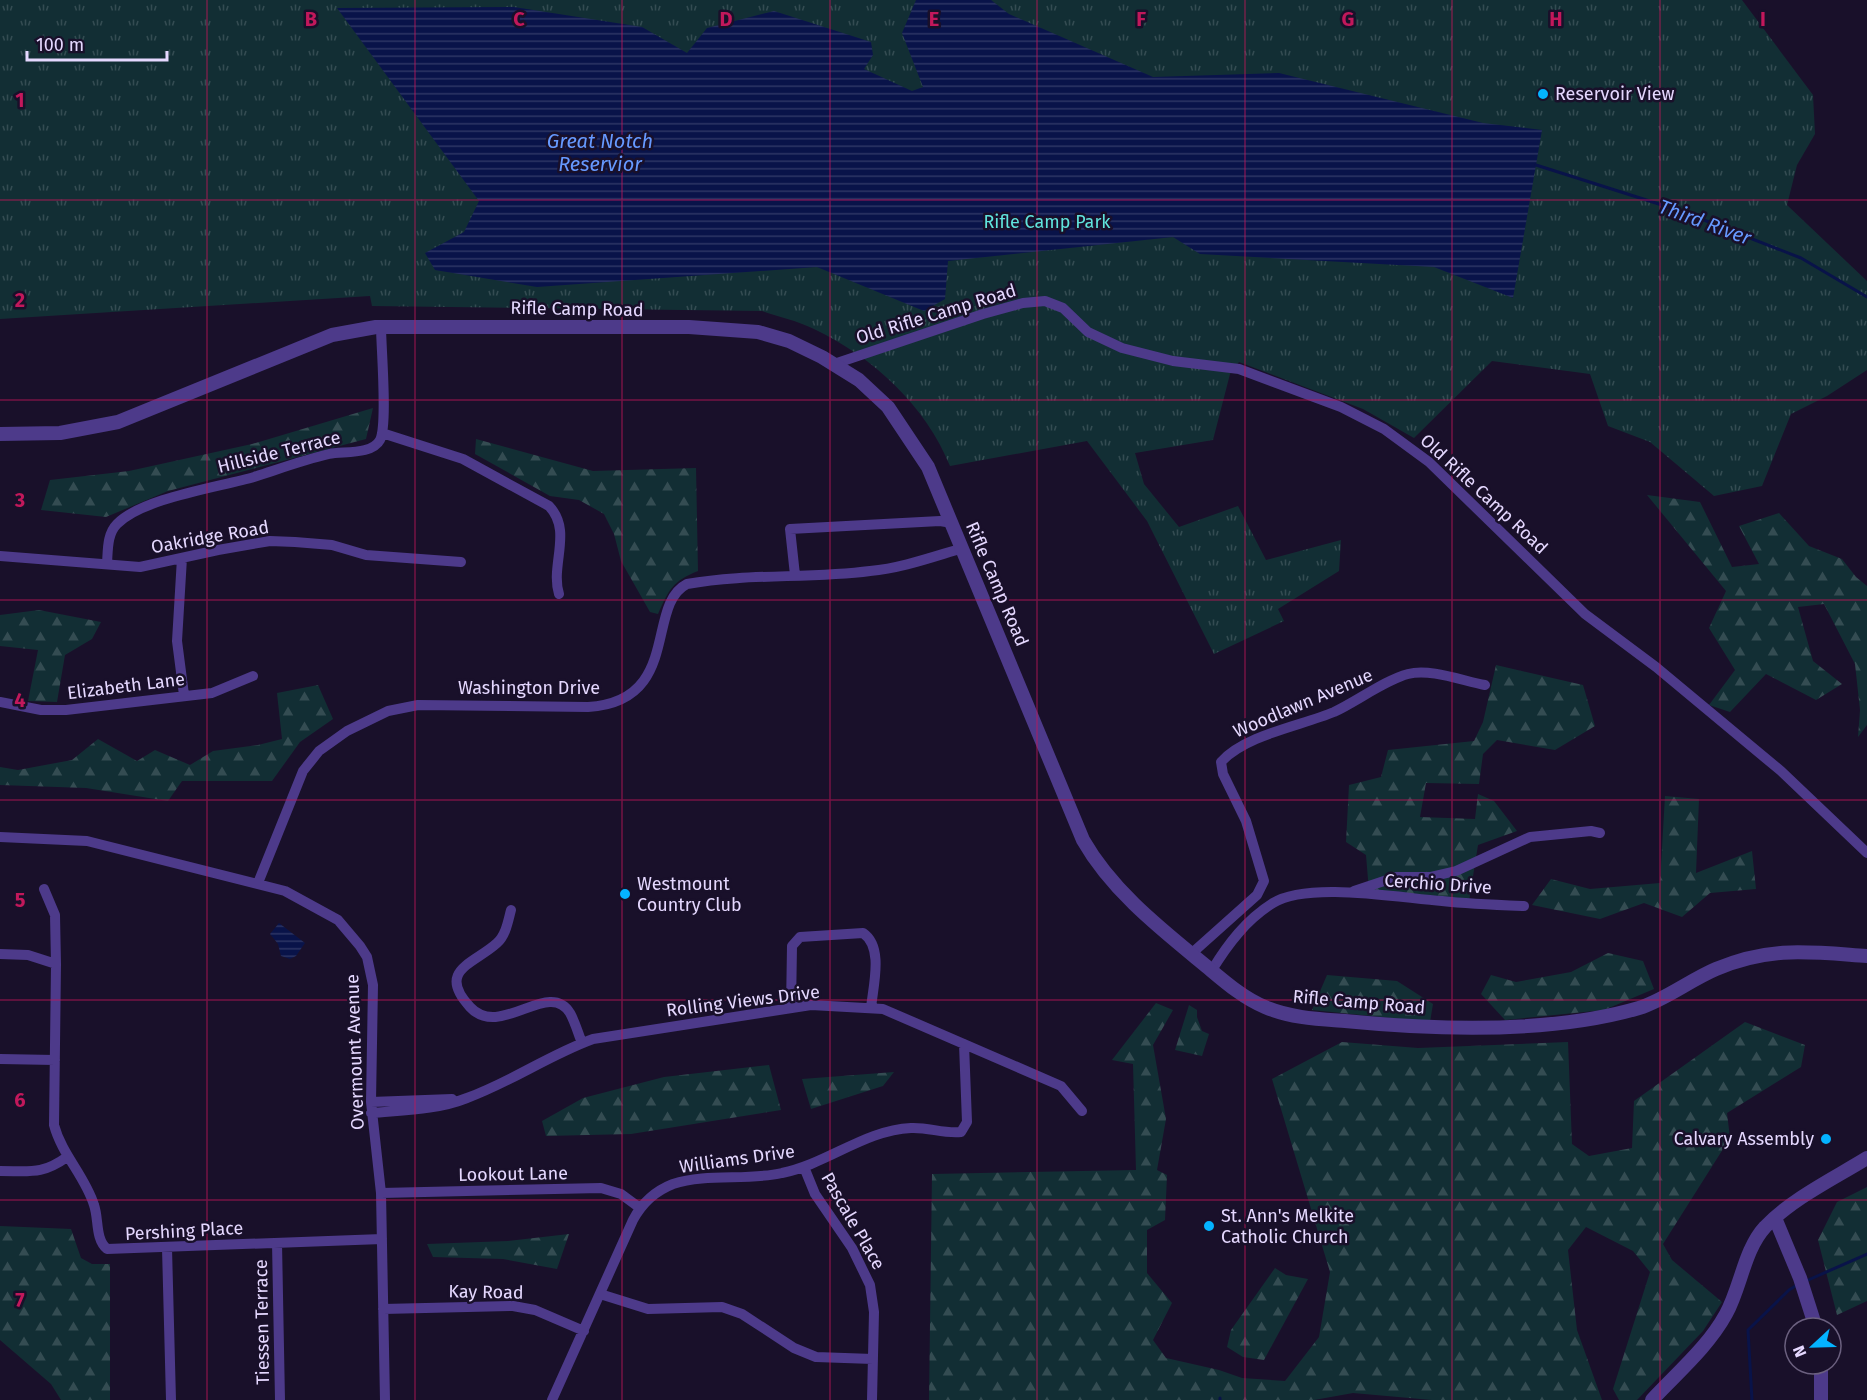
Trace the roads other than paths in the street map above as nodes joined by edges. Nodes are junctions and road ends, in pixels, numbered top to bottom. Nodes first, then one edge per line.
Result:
1 (381, 326) junction
2 (834, 364) junction
3 (382, 433) junction
4 (0, 434) edge
5 (952, 523) junction
6 (963, 548) junction
7 (0, 556) edge
8 (182, 558) junction
9 (461, 562) dead end
10 (107, 563) junction
11 (795, 575) junction
12 (559, 594) dead end
13 (252, 676) dead end
14 (1485, 685) dead end
15 (184, 695) junction
16 (0, 702) edge
17 (1600, 833) dead end
18 (0, 837) edge
19 (1867, 853) edge
20 (258, 883) junction
21 (44, 889) dead end
22 (1348, 893) junction
23 (1524, 906) dead end
24 (511, 910) dead end
25 (1235, 914) junction
26 (1246, 923) junction
27 (0, 954) edge
28 (1191, 954) junction
29 (1867, 956) edge
30 (56, 964) junction
31 (1212, 970) junction
32 (791, 1008) junction
33 (871, 1008) junction
34 (582, 1043) junction
35 (964, 1044) junction
36 (0, 1059) edge
37 (55, 1060) junction
38 (371, 1108) junction
39 (1082, 1111) dead end
40 (67, 1157) junction
41 (1867, 1158) edge
42 (804, 1167) junction
43 (0, 1171) edge
44 (381, 1193) junction
45 (640, 1208) junction
46 (1775, 1218) junction
47 (382, 1239) junction
48 (277, 1244) junction
49 (167, 1248) junction
50 (600, 1294) junction
51 (383, 1309) junction
52 (1812, 1316) edge
53 (584, 1331) junction
54 (873, 1359) junction
55 (1821, 1376) edge
56 (171, 1400) edge
57 (280, 1400) edge
58 (385, 1400) edge
59 (552, 1400) edge
60 (872, 1400) edge
61 (1652, 1400) edge
62 (1821, 1400) edge

1 - 2 street, Rifle Camp Road
1 - 3 street
1 - 4 street, Rifle Camp Road
2 - 5 street, Rifle Camp Road
2 - 19 street, Old Rifle Camp Road
3 - 10 street, Hillside Terrace
3 - 12 street
5 - 6 street, Rifle Camp Road
5 - 11 street
6 - 11 street, Washington Drive
6 - 28 street, Rifle Camp Road
7 - 10 street, Oakridge Road
8 - 9 street, Oakridge Road
8 - 10 street, Oakridge Road
8 - 15 street
11 - 20 street, Washington Drive
13 - 15 street, Elizabeth Lane
14 - 25 street, Woodlawn Avenue
15 - 16 street, Elizabeth Lane
17 - 22 street, Cerchio Drive
18 - 20 street, Overmount Avenue
20 - 38 street, Overmount Avenue
21 - 30 street, Pershing Place
22 - 23 street, Cerchio Drive
22 - 26 street, Cerchio Drive
24 - 34 street
25 - 26 street
25 - 28 street, Woodlawn Avenue
26 - 31 street, Cerchio Drive
27 - 30 street
28 - 31 street, Rifle Camp Road
29 - 31 street, Rifle Camp Road
30 - 37 street, Pershing Place
32 - 33 street, Rolling Views Drive
32 - 33 street
32 - 34 street, Rolling Views Drive
33 - 35 street, Rolling Views Drive
34 - 38 street, Rolling Views Drive
35 - 39 street, Rolling Views Drive
35 - 42 street, Williams Drive
36 - 37 street
37 - 40 street, Pershing Place
38 - 44 street, Overmount Avenue
40 - 43 street
40 - 49 street, Pershing Place
41 - 46 street
42 - 45 street, Williams Drive
42 - 54 street, Pascale Place
44 - 45 street, Lookout Lane
44 - 47 street, Overmount Avenue
45 - 50 street, Williams Drive
46 - 52 street
46 - 61 street
47 - 48 street, Pershing Place
47 - 51 street, Overmount Avenue
48 - 49 street, Pershing Place
48 - 57 street, Tiessen Terrace
49 - 56 street
50 - 53 street, Williams Drive
50 - 54 street
51 - 53 street, Kay Road
51 - 58 street, Overmount Avenue
53 - 59 street, Williams Drive
54 - 60 street, Pascale Place
55 - 62 street

